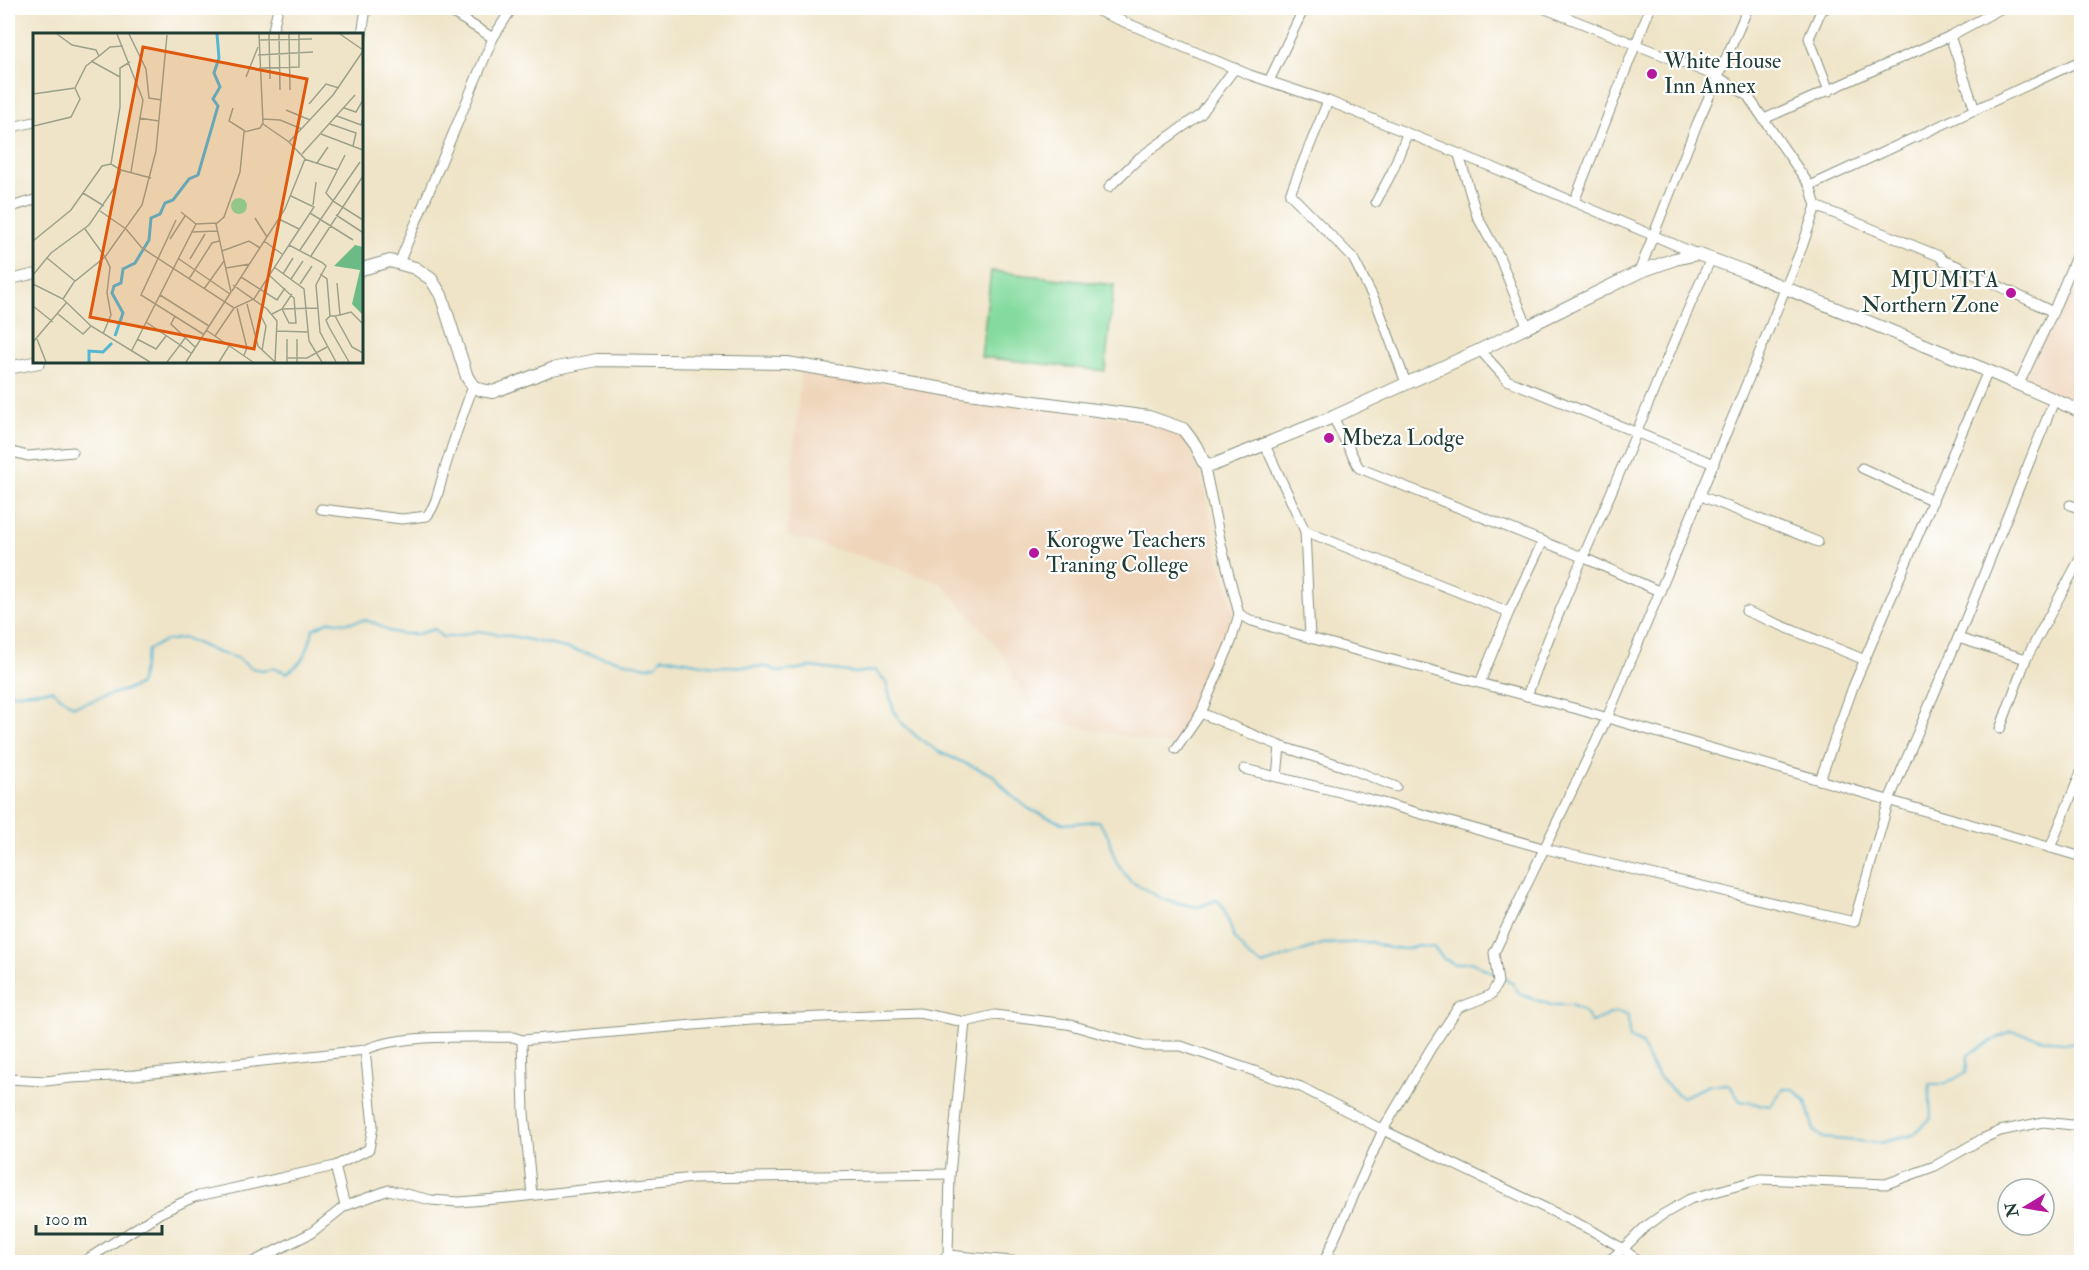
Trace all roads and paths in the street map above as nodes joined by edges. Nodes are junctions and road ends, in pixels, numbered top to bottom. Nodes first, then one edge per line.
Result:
1 (278, 8) edge
2 (366, 8) edge
3 (445, 8) edge
4 (512, 8) edge
5 (1091, 8) edge
6 (1304, 8) edge
7 (1543, 8) edge
8 (1650, 8) edge
9 (1748, 8) edge
10 (1810, 8) edge
11 (2002, 8) edge
12 (1823, 9) edge
13 (272, 33) edge
14 (362, 33) edge
15 (1950, 36) junction
16 (493, 38) junction
17 (1636, 45) junction
18 (2082, 60) edge
19 (1235, 68) junction
20 (1718, 77) junction
21 (1269, 81) junction
22 (1829, 91) junction
23 (1328, 101) junction
24 (1975, 110) junction
25 (1764, 119) junction
26 (33, 122) edge
27 (8, 128) edge
28 (1407, 134) junction
29 (1459, 155) junction
30 (1810, 186) junction
31 (1109, 187) dead end
32 (33, 200) edge
33 (1376, 202) dead end
34 (1574, 202) junction
35 (1816, 206) junction
36 (8, 208) edge
37 (1653, 235) junction
38 (2082, 242) edge
39 (1697, 254) junction
40 (1711, 260) junction
41 (399, 263) junction
42 (363, 269) edge
43 (1639, 272) junction
44 (33, 274) edge
45 (8, 280) edge
46 (1784, 288) junction
47 (2053, 312) junction
48 (1527, 326) junction
49 (1480, 350) junction
50 (34, 363) edge
51 (8, 368) edge
52 (1988, 370) junction
53 (1406, 383) junction
54 (2019, 384) junction
55 (473, 386) junction
56 (2054, 401) junction
57 (2082, 412) edge
58 (1333, 417) junction
59 (1637, 432) junction
60 (1265, 445) junction
61 (8, 451) edge
62 (73, 452) dead end
63 (1204, 463) junction
64 (1714, 464) junction
65 (1862, 468) dead end
66 (1701, 496) junction
67 (1933, 501) junction
68 (2070, 504) dead end
69 (321, 509) dead end
70 (2082, 509) edge
71 (1305, 531) junction
72 (1542, 541) junction
73 (1818, 542) dead end
74 (2082, 555) edge
75 (1582, 557) junction
76 (1661, 592) junction
77 (1746, 611) dead end
78 (1509, 612) junction
79 (1239, 614) junction
80 (1310, 638) junction
81 (1958, 638) junction
82 (2026, 659) junction
83 (1865, 660) junction
84 (1480, 683) junction
85 (1527, 696) junction
86 (1201, 713) junction
87 (1607, 718) junction
88 (2000, 729) dead end
89 (1280, 746) junction
90 (1176, 749) dead end
91 (1244, 769) dead end
92 (2082, 771) edge
93 (1277, 777) junction
94 (1820, 780) junction
95 (1396, 787) dead end
96 (1888, 800) junction
97 (2050, 848) junction
98 (1546, 849) junction
99 (2082, 857) edge
100 (965, 1022) junction
101 (522, 1040) junction
102 (365, 1050) junction
103 (8, 1079) edge
104 (2082, 1126) edge
105 (1383, 1130) junction
106 (335, 1166) junction
107 (950, 1174) junction
108 (532, 1195) junction
109 (345, 1206) junction
110 (1623, 1249) junction
111 (948, 1255) junction
112 (83, 1263) edge
113 (253, 1263) edge
114 (939, 1263) edge
115 (1021, 1263) edge
116 (1324, 1263) edge
117 (1607, 1263) edge
118 (1640, 1263) edge

1 - 13 street
2 - 14 street
3 - 16 street
4 - 16 street
5 - 19 street
6 - 21 street
7 - 17 street
8 - 17 street
9 - 20 street
10 - 12 street
11 - 15 street
12 - 22 street
15 - 22 street
15 - 24 street
16 - 41 street
17 - 20 street
17 - 34 street
18 - 24 street
19 - 21 street
19 - 31 street
20 - 25 street
20 - 37 street
21 - 23 street
22 - 25 street
23 - 28 street
23 - 53 street
24 - 30 street
25 - 30 street
26 - 27 street
28 - 29 street
28 - 33 street
29 - 34 street
29 - 48 street
30 - 35 street
32 - 36 street
34 - 37 street
35 - 46 street
35 - 47 street
37 - 39 street
37 - 43 street
38 - 47 street
39 - 40 street
39 - 43 street
40 - 46 street
40 - 59 street
41 - 42 street
41 - 55 street
43 - 48 street
44 - 45 street
46 - 52 street
46 - 64 street
47 - 54 street
48 - 49 street
49 - 53 street
49 - 59 street
50 - 51 street
52 - 54 street
52 - 67 street
53 - 58 street
54 - 56 street
55 - 63 street
55 - 69 street
56 - 57 street
56 - 81 street
58 - 60 street
58 - 72 street
59 - 64 street
59 - 75 street
60 - 63 street
60 - 71 street
61 - 62 street
63 - 79 street
64 - 66 street
65 - 67 street
66 - 73 street
66 - 76 street
67 - 83 street
68 - 70 street
71 - 78 street
71 - 80 street
72 - 75 street
72 - 78 street
74 - 82 street
75 - 76 street
75 - 85 street
76 - 87 street
77 - 83 street
78 - 84 street
79 - 80 street
79 - 86 street
80 - 84 street
81 - 82 street
81 - 96 street
82 - 88 street
83 - 94 street
84 - 85 street
85 - 87 street
86 - 89 street
86 - 90 street
87 - 94 street
87 - 98 street
89 - 93 street
89 - 95 street
91 - 93 street
92 - 97 street
93 - 98 street
94 - 96 street
96 - 97 street
96 - 98 street
97 - 99 street
98 - 105 street
100 - 101 street
100 - 105 street
100 - 107 street
101 - 102 street
101 - 108 street
102 - 103 street
102 - 106 street
104 - 110 street
105 - 110 street
105 - 116 street
106 - 109 street
106 - 112 street
107 - 108 street
107 - 111 street
108 - 109 street
109 - 113 street
110 - 117 street
110 - 118 street
111 - 114 street
111 - 115 street

